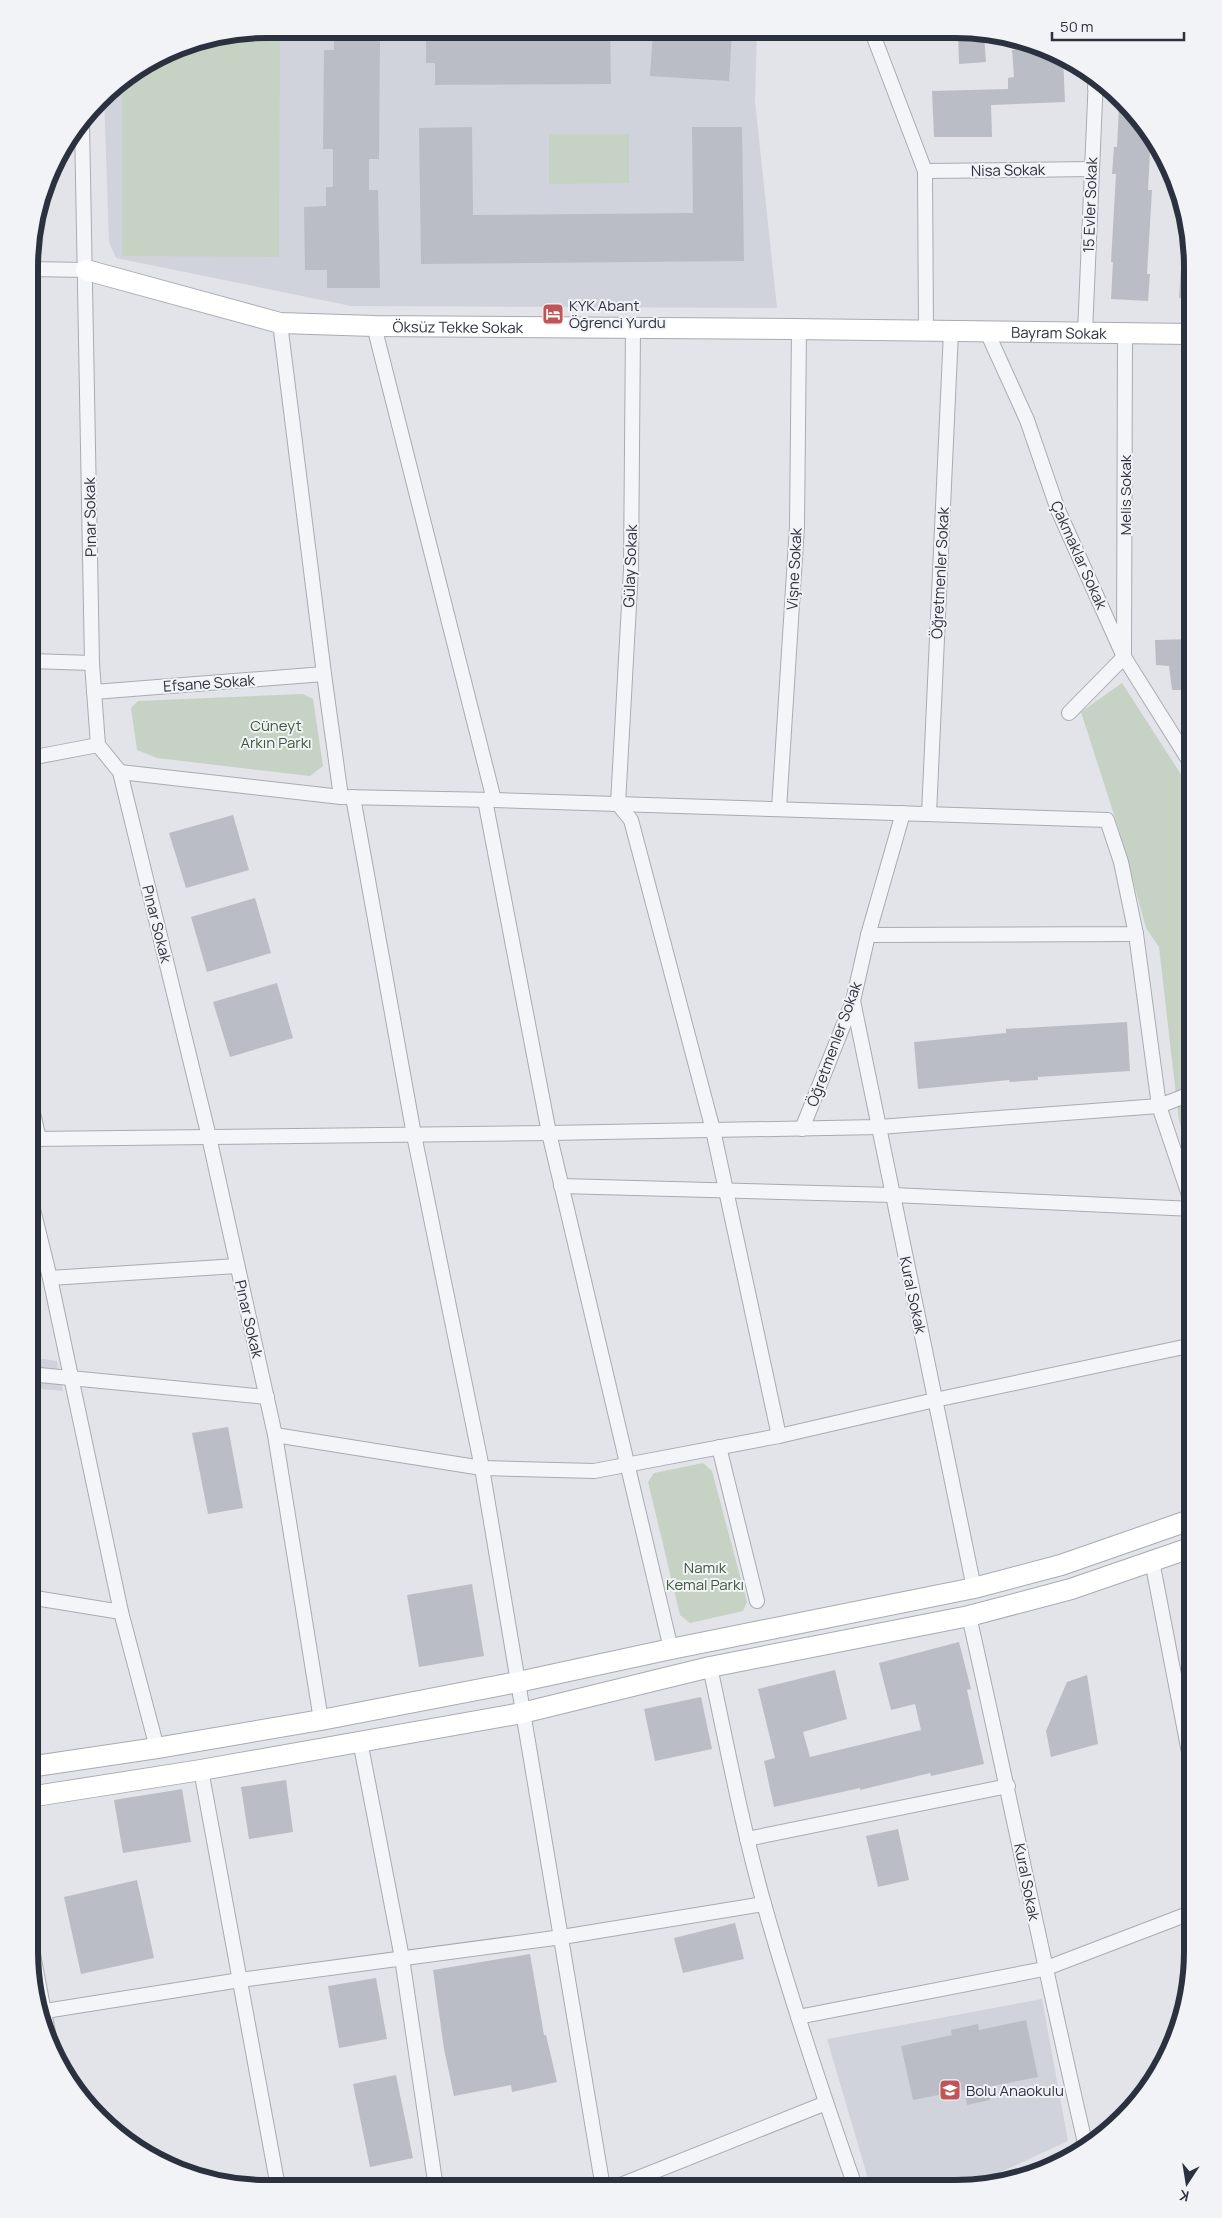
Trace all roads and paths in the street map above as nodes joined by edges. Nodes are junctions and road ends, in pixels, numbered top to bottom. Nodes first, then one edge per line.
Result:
1 (874, 38) edge
2 (1096, 86) edge
3 (82, 131) edge
4 (1092, 169) junction
5 (925, 171) junction
6 (38, 270) edge
7 (86, 270) junction
8 (280, 324) junction
9 (374, 326) junction
10 (634, 328) junction
11 (799, 329) junction
12 (926, 331) junction
13 (951, 331) junction
14 (987, 332) junction
15 (1085, 333) junction
16 (1125, 333) junction
17 (1184, 334) edge
18 (1124, 657) junction
19 (38, 661) edge
20 (92, 663) junction
21 (324, 674) junction
22 (94, 692) junction
23 (1069, 712) dead end
24 (98, 745) junction
25 (1184, 753) edge
26 (38, 756) edge
27 (120, 772) junction
28 (347, 797) junction
29 (489, 800) junction
30 (618, 804) junction
31 (779, 809) junction
32 (903, 813) junction
33 (929, 814) junction
34 (1136, 934) junction
35 (868, 935) junction
36 (853, 1001) junction
37 (1184, 1096) edge
38 (1159, 1106) junction
39 (879, 1127) junction
40 (802, 1129) junction
41 (713, 1130) junction
42 (549, 1134) junction
43 (414, 1135) junction
44 (209, 1137) junction
45 (38, 1139) edge
46 (1184, 1181) edge
47 (561, 1186) junction
48 (726, 1191) junction
49 (893, 1196) junction
50 (1184, 1208) edge
51 (38, 1230) edge
52 (237, 1266) junction
53 (50, 1278) junction
54 (1184, 1348) edge
55 (38, 1375) edge
56 (72, 1379) junction
57 (267, 1397) junction
58 (935, 1400) junction
59 (275, 1435) junction
60 (779, 1436) junction
61 (719, 1447) junction
62 (628, 1465) junction
63 (482, 1468) junction
64 (1184, 1522) edge
65 (1184, 1549) edge
66 (1152, 1561) junction
67 (974, 1588) junction
68 (38, 1599) edge
69 (756, 1601) dead end
70 (121, 1612) junction
71 (969, 1616) junction
72 (671, 1649) junction
73 (710, 1667) junction
74 (518, 1682) junction
75 (1184, 1704) edge
76 (522, 1713) junction
77 (321, 1720) junction
78 (360, 1741) junction
79 (157, 1748) junction
80 (38, 1766) edge
81 (200, 1770) junction
82 (1008, 1786) junction
83 (38, 1797) edge
84 (747, 1839) junction
85 (764, 1904) junction
86 (1184, 1915) edge
87 (562, 1937) junction
88 (402, 1958) junction
89 (1044, 1968) junction
90 (240, 1980) junction
91 (45, 2011) edge
92 (798, 2016) junction
93 (826, 2103) junction
94 (1084, 2141) edge
95 (277, 2180) edge
96 (435, 2180) edge
97 (602, 2180) edge
98 (633, 2180) edge
99 (853, 2180) edge

1 - 5 street
2 - 4 street, 15 Evler Sokak
3 - 7 street, Pınar Sokak
4 - 5 street, Nisa Sokak
4 - 15 street, 15 Evler Sokak
5 - 12 street
6 - 7 street
7 - 8 main road, Öksüz Tekke Sokak
7 - 20 street, Pınar Sokak
8 - 9 main road, Öksüz Tekke Sokak
8 - 21 street
9 - 10 main road, Öksüz Tekke Sokak
9 - 29 street
10 - 11 main road, Öksüz Tekke Sokak
10 - 30 street, Gülay Sokak
11 - 12 main road, Öksüz Tekke Sokak
11 - 31 street, Vişne Sokak
12 - 13 main road, Bayram Sokak
13 - 14 main road, Bayram Sokak
13 - 33 street, Öğretmenler Sokak
14 - 15 main road, Bayram Sokak
14 - 18 street, Çakmaklar Sokak
15 - 16 main road, Bayram Sokak
16 - 17 main road, Bayram Sokak
16 - 18 street, Melis Sokak
18 - 23 street
18 - 25 street, Çakmaklar Sokak
19 - 20 street
20 - 22 street, Pınar Sokak
21 - 22 street, Efsane Sokak
21 - 28 street
22 - 24 street, Pınar Sokak
24 - 26 street
24 - 27 street, Pınar Sokak
27 - 28 street
27 - 44 street, Pınar Sokak
28 - 29 street
28 - 43 street
29 - 30 street
29 - 42 street
30 - 31 street
30 - 41 street
31 - 32 street
32 - 33 street
32 - 35 street, Öğretmenler Sokak
33 - 34 street
34 - 35 street
34 - 38 street
35 - 36 street, Öğretmenler Sokak
36 - 39 street, Kural Sokak
36 - 40 street, Öğretmenler Sokak
37 - 38 street
38 - 39 street
38 - 46 street
39 - 40 street
39 - 49 street, Kural Sokak
40 - 41 street
41 - 42 street
41 - 48 street
42 - 43 street
42 - 47 street
43 - 44 street
43 - 63 street
44 - 45 street
44 - 52 street, Pınar Sokak
47 - 48 street
47 - 62 street
48 - 49 street
48 - 60 street
49 - 50 street
49 - 58 street, Kural Sokak
51 - 53 street
52 - 53 street
52 - 57 street, Pınar Sokak
53 - 56 street
54 - 58 street
55 - 56 street
56 - 57 street
56 - 70 street
57 - 59 street, Pınar Sokak
58 - 60 street
58 - 67 street, Kural Sokak
59 - 63 street
59 - 77 street, Pınar Sokak
60 - 61 street
61 - 62 street
61 - 69 street
62 - 63 street
62 - 72 street
63 - 74 street
64 - 67 main road
65 - 66 main road
66 - 71 main road
66 - 75 street
67 - 72 main road
68 - 70 street
70 - 79 street
71 - 73 main road
71 - 82 street, Kural Sokak
72 - 74 main road
73 - 76 main road
73 - 84 street
74 - 76 street
74 - 77 main road
76 - 78 main road
76 - 87 street
77 - 79 main road
78 - 81 main road
78 - 88 street
79 - 80 main road
81 - 83 main road
81 - 90 street
82 - 84 street
82 - 89 street, Kural Sokak
84 - 85 street
85 - 87 street
85 - 92 street
86 - 89 street
87 - 88 street
87 - 97 street
88 - 90 street
88 - 96 street
89 - 92 street
89 - 94 street, Kural Sokak
90 - 91 street
90 - 95 street
92 - 93 street
93 - 98 street
93 - 99 street

